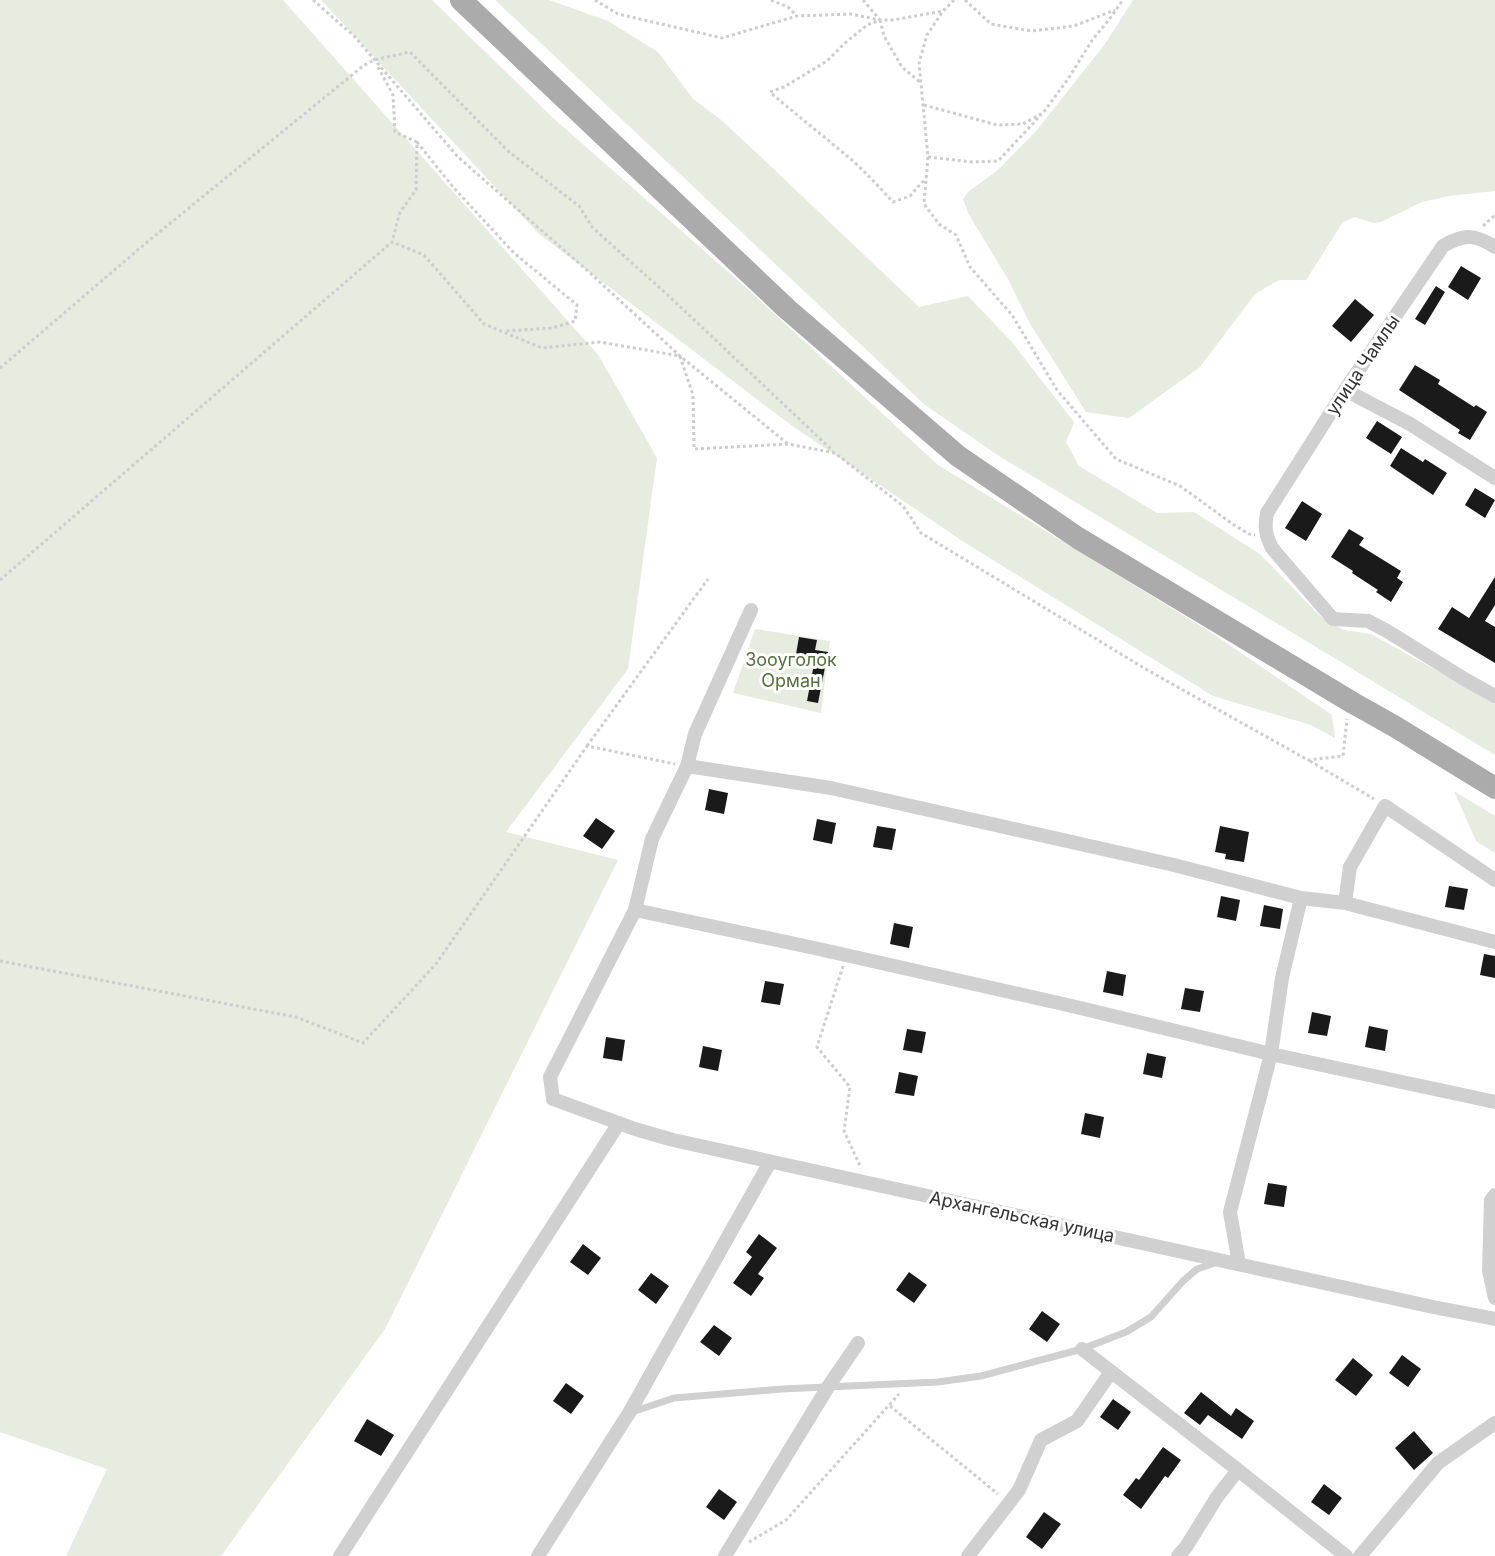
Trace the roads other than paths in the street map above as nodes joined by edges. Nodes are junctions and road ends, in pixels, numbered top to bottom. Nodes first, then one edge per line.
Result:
1 (461, 0) edge
2 (1495, 248) edge
3 (1345, 390) junction
4 (1495, 478) edge
5 (752, 610) dead end
6 (1495, 696) edge
7 (687, 766) junction
8 (1495, 788) edge
9 (1495, 880) edge
10 (1301, 898) junction
11 (1345, 903) junction
12 (635, 910) junction
13 (1495, 942) edge
14 (1271, 1054) junction
15 (1495, 1102) edge
16 (619, 1124) junction
17 (770, 1162) junction
18 (1495, 1195) edge
19 (1223, 1260) junction
20 (1239, 1264) junction
21 (1495, 1298) edge
22 (1495, 1319) edge
23 (858, 1343) dead end
24 (1082, 1349) junction
25 (1111, 1372) junction
26 (828, 1387) junction
27 (629, 1413) junction
28 (1495, 1424) edge
29 (1238, 1470) junction
30 (340, 1556) edge
31 (538, 1556) edge
32 (725, 1556) edge
33 (968, 1556) edge
34 (1178, 1556) edge
35 (1346, 1556) edge
36 (1360, 1556) edge

1 - 8 main road
2 - 3 street, улица Чамлы
3 - 4 street
3 - 6 street, улица Чамлы
5 - 7 street
7 - 10 street
7 - 12 street
9 - 11 street
10 - 11 street
10 - 14 street
11 - 13 street
12 - 14 street
12 - 16 street, Архангельская улица
14 - 15 street
14 - 20 street
16 - 17 street, Архангельская улица
16 - 30 street
17 - 19 street, Архангельская улица
17 - 27 street
18 - 21 street
19 - 20 street, Архангельская улица
19 - 24 lane
20 - 22 street, Архангельская улица
23 - 26 street
24 - 25 street
24 - 26 lane
25 - 29 street
25 - 33 street
26 - 27 lane
26 - 32 street
27 - 31 street
28 - 36 street
29 - 34 street
29 - 35 street

